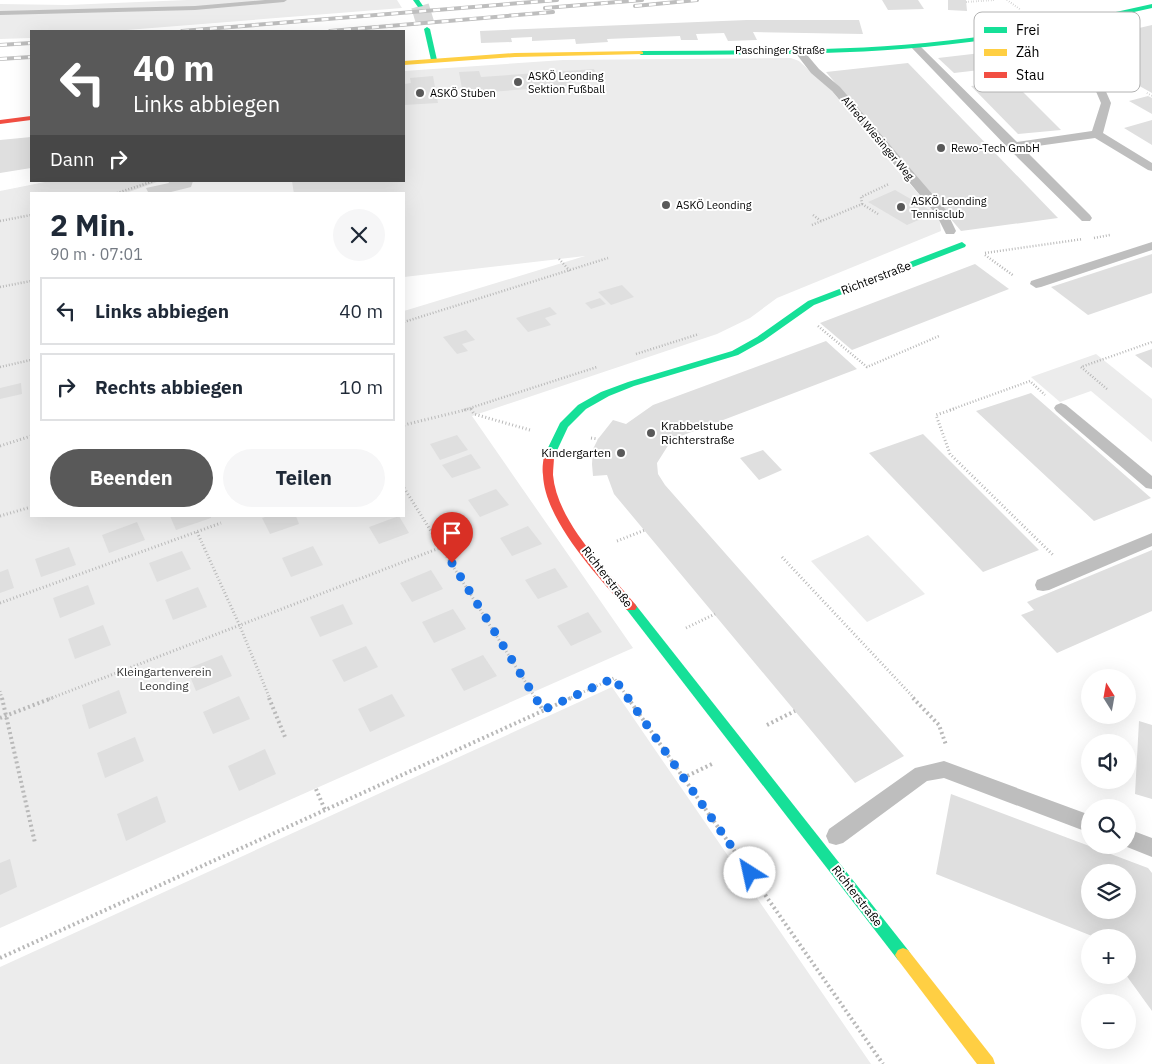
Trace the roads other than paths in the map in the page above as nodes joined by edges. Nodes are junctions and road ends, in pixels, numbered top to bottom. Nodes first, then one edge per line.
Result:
1 (1152, 6) edge
2 (1123, 12) edge
3 (426, 29) tunnel mouth
4 (974, 39) edge
5 (915, 46) junction
6 (799, 50) junction
7 (434, 60) junction
8 (405, 63) edge
9 (1101, 92) edge
10 (30, 118) edge
11 (0, 122) edge
12 (1097, 134) junction
13 (1012, 146) junction
14 (1152, 168) edge
15 (1086, 218) dead end
16 (950, 231) dead end
17 (962, 245) dead end
18 (1152, 246) edge
19 (1036, 284) dead end
20 (1061, 408) road end
21 (1152, 484) edge
22 (1152, 539) edge
23 (1043, 585) dead end
24 (1081, 821) edge
25 (836, 836) dead end
26 (1136, 841) edge
27 (1152, 848) edge
28 (987, 1064) edge

1 - 2 street, Paschinger Straße
3 - 7 street
4 - 5 street, Paschinger Straße
5 - 6 street, Paschinger Straße
5 - 13 lane
6 - 7 street, Paschinger Straße
6 - 16 lane, Alfred Wiesinger Weg
7 - 8 street, Paschinger Straße
9 - 12 lane
10 - 11 street
12 - 13 lane
12 - 14 lane
13 - 15 lane
17 - 28 street, Richterstraße
18 - 19 lane
20 - 21 lane
22 - 23 lane
24 - 25 lane
26 - 27 lane

